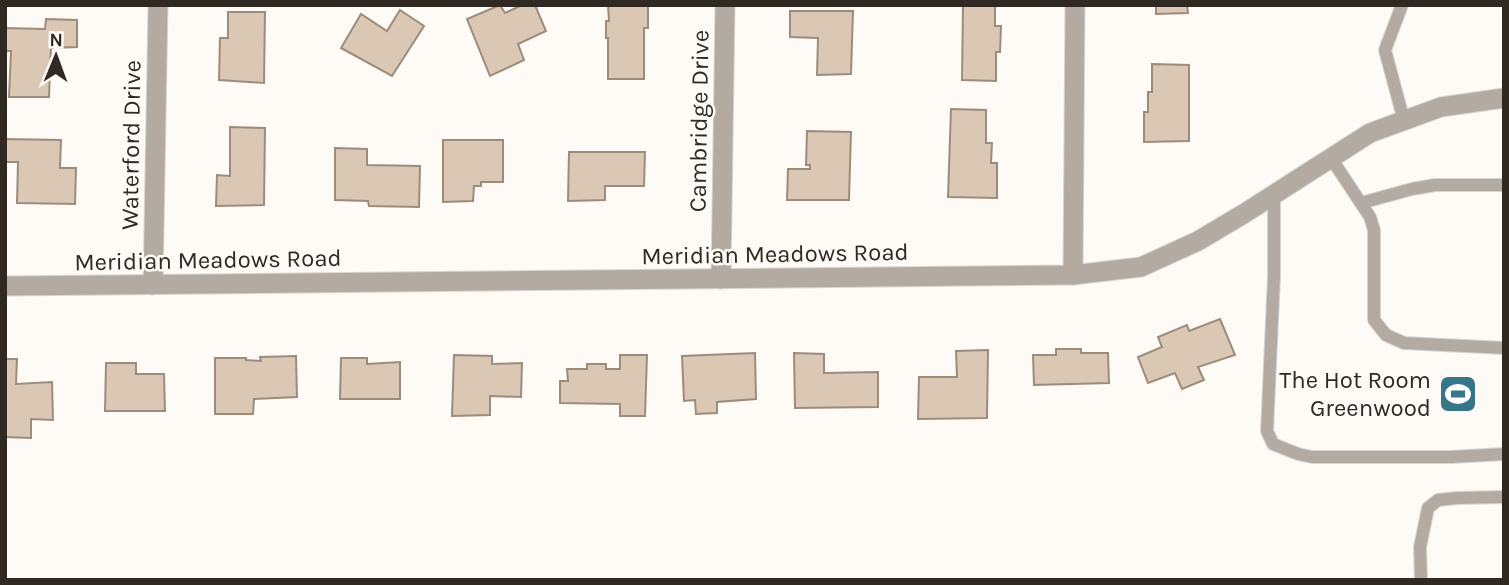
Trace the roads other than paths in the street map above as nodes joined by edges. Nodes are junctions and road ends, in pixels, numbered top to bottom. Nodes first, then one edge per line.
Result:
1 (158, 5) edge
2 (725, 5) edge
3 (1075, 5) edge
4 (1402, 5) edge
5 (1504, 99) edge
6 (1404, 121) junction
7 (1331, 158) junction
8 (1504, 185) edge
9 (1274, 195) junction
10 (1361, 203) junction
11 (1073, 275) junction
12 (721, 279) junction
13 (153, 285) junction
14 (5, 286) edge
15 (1504, 348) edge
16 (1504, 454) edge
17 (1504, 497) edge
18 (1421, 580) edge

1 - 13 street, Waterford Drive
2 - 12 street, Cambridge Drive
3 - 11 street
4 - 6 lane
5 - 6 street, Meridian Meadows Road
6 - 7 street, Meridian Meadows Road
7 - 9 street, Meridian Meadows Road
7 - 10 lane
8 - 10 lane
9 - 11 street, Meridian Meadows Road
9 - 16 lane
10 - 15 lane
11 - 12 street, Meridian Meadows Road
12 - 13 street, Meridian Meadows Road
13 - 14 street, Meridian Meadows Road
17 - 18 lane

